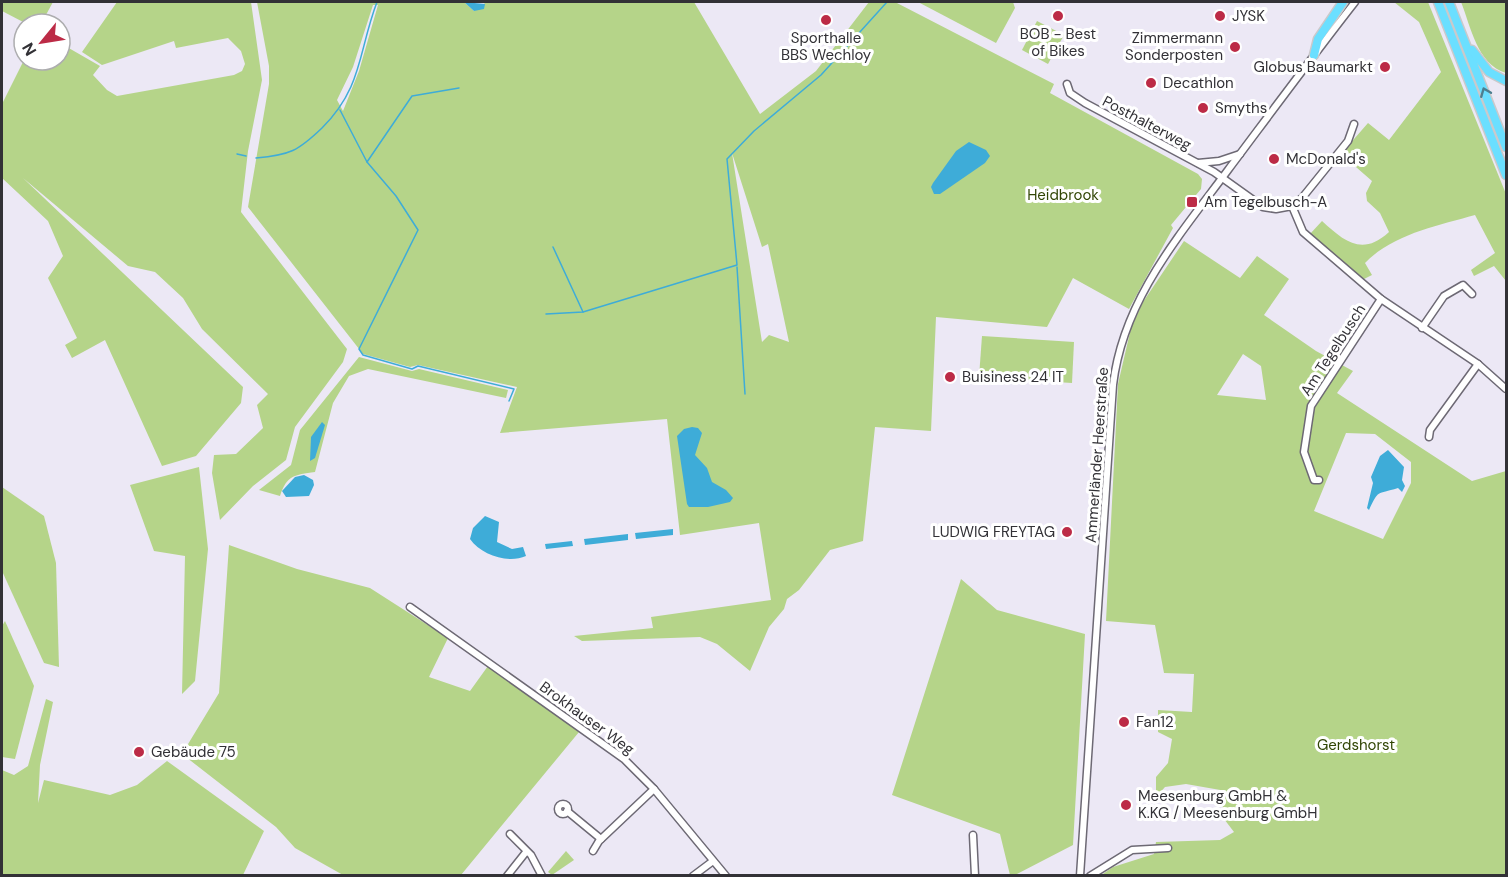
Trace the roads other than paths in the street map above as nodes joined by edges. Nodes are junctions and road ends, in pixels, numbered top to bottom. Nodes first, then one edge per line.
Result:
1 (1343, 2) edge
2 (1355, 2) edge
3 (1438, 2) edge
4 (1449, 2) edge
5 (1462, 33) junction
6 (1314, 55) junction
7 (1506, 81) edge
8 (1067, 84) dead end
9 (1354, 124) dead end
10 (1506, 147) edge
11 (1240, 154) junction
12 (1197, 163) junction
13 (1506, 175) edge
14 (1223, 177) junction
15 (1292, 206) junction
16 (1472, 294) dead end
17 (1381, 299) junction
18 (1422, 328) junction
19 (1478, 364) junction
20 (1506, 389) edge
21 (1429, 437) dead end
22 (1319, 480) dead end
23 (410, 607) dead end
24 (654, 789) junction
25 (567, 811) dead end
26 (510, 834) dead end
27 (973, 835) dead end
28 (601, 839) junction
29 (1168, 848) dead end
30 (593, 851) dead end
31 (526, 852) junction
32 (713, 861) junction
33 (507, 876) edge
34 (542, 876) edge
35 (693, 876) edge
36 (726, 876) edge
37 (975, 876) edge
38 (1080, 876) edge
39 (1090, 876) edge

1 - 6 highway
2 - 6 street, Ammerländer Heerstraße
3 - 13 highway
4 - 5 highway
5 - 7 highway
10 -> 5 highway
6 - 11 street, Ammerländer Heerstraße
8 - 12 street, Posthalterweg
9 - 15 street
11 - 12 street
11 - 14 street, Ammerländer Heerstraße
12 - 14 street, Posthalterweg
14 - 15 street
14 - 38 street, Ammerländer Heerstraße
15 - 17 street, Am Tegelbusch
16 - 18 street
17 - 18 street, Am Tegelbusch
17 - 22 street, Am Tegelbusch
18 - 19 street, Am Tegelbusch
19 - 20 street, Am Tegelbusch
19 - 21 street
23 - 24 street, Brokhauser Weg
24 - 28 street
24 - 32 street, Brokhauser Weg
25 - 28 street
26 - 31 street
27 - 37 street
28 - 30 street
29 - 39 street
31 - 33 street
31 - 34 street
32 - 35 street
32 - 36 street, Brokhauser Weg

